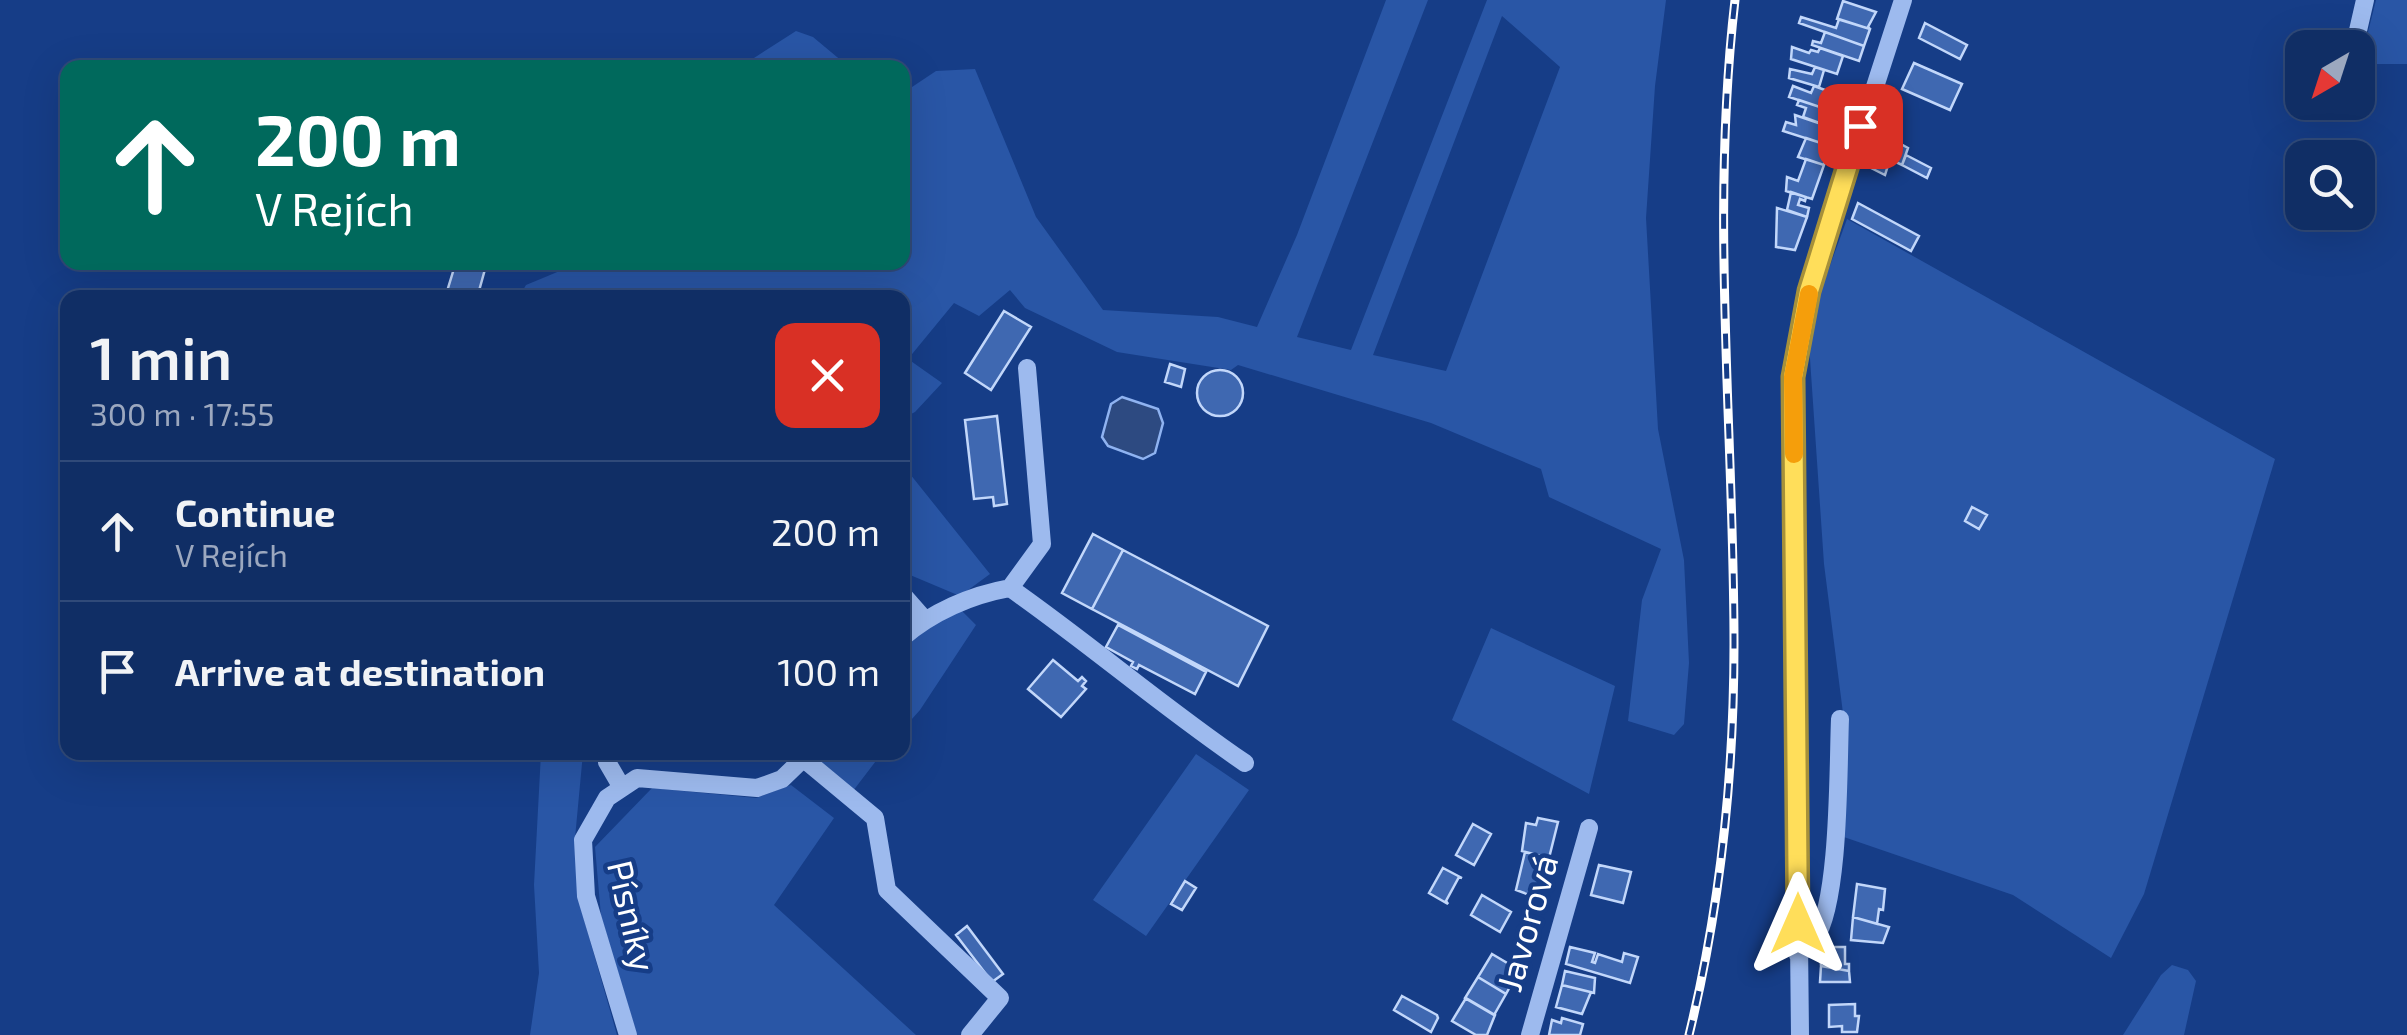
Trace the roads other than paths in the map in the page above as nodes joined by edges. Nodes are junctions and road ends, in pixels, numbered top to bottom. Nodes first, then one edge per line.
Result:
1 (1903, 0) edge
2 (2365, 0) edge
3 (2358, 30) edge
4 (1028, 368) dead end
5 (1014, 581) junction
6 (910, 603) edge
7 (924, 619) junction
8 (910, 631) edge
9 (1840, 719) dead end
10 (606, 760) edge
11 (803, 760) edge
12 (811, 760) edge
13 (1244, 763) dead end
14 (621, 786) junction
15 (1589, 828) dead end
16 (1798, 955) junction
17 (628, 1035) edge
18 (970, 1035) edge
19 (1530, 1035) edge
20 (1800, 1035) edge

1 - 16 street
2 - 3 street
4 - 5 street
5 - 7 street
5 - 13 street
6 - 7 street
7 - 8 street
9 - 16 street
10 - 14 street
11 - 14 street
12 - 18 street
14 - 17 street, Písníky
15 - 19 street, Javorová
16 - 20 street

